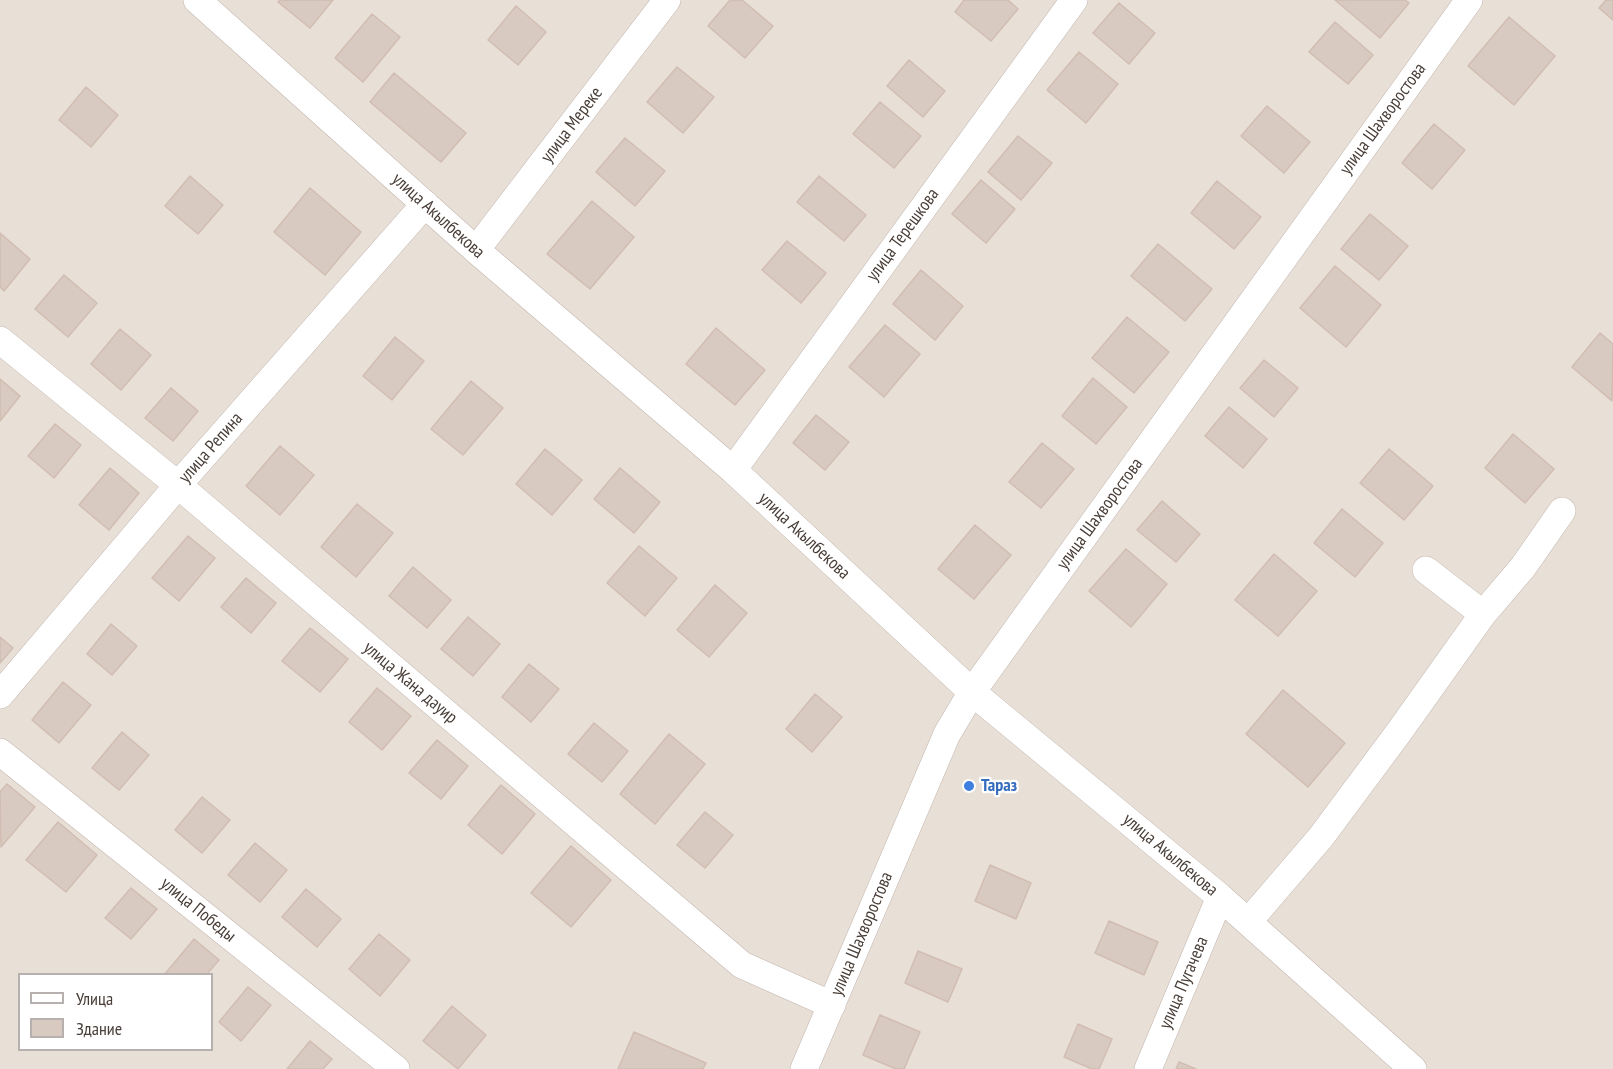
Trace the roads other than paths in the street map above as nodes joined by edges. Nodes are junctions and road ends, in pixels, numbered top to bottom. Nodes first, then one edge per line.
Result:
1 (197, 0) edge
2 (667, 0) edge
3 (1074, 0) edge
4 (1469, 0) edge
5 (425, 204) junction
6 (476, 250) junction
7 (0, 340) edge
8 (733, 470) junction
9 (178, 485) junction
10 (1562, 511) dead end
11 (1426, 570) dead end
12 (1483, 614) junction
13 (972, 692) junction
14 (0, 695) edge
15 (0, 752) edge
16 (1220, 897) junction
17 (1248, 922) junction
18 (832, 1005) junction
19 (396, 1069) edge
20 (804, 1069) edge
21 (1148, 1069) edge
22 (1413, 1069) edge

1 - 5 street, улица Акылбекова
2 - 6 street, улица Мереке
3 - 8 street, улица Терешкова
4 - 13 street, улица Шахворостова
5 - 6 street, улица Акылбекова
5 - 9 street, улица Репина
6 - 8 street, улица Акылбекова
7 - 9 street, улица Жана дауир
8 - 13 street, улица Акылбекова
9 - 14 street, улица Репина
9 - 18 street, улица Жана дауир
10 - 12 street
11 - 12 street
12 - 17 street
13 - 16 street, улица Акылбекова
13 - 18 street, улица Шахворостова
15 - 19 street, улица Победы
16 - 17 street, улица Акылбекова
16 - 21 street, улица Пугачева
17 - 22 street, улица Акылбекова
18 - 20 street, улица Шахворостова

